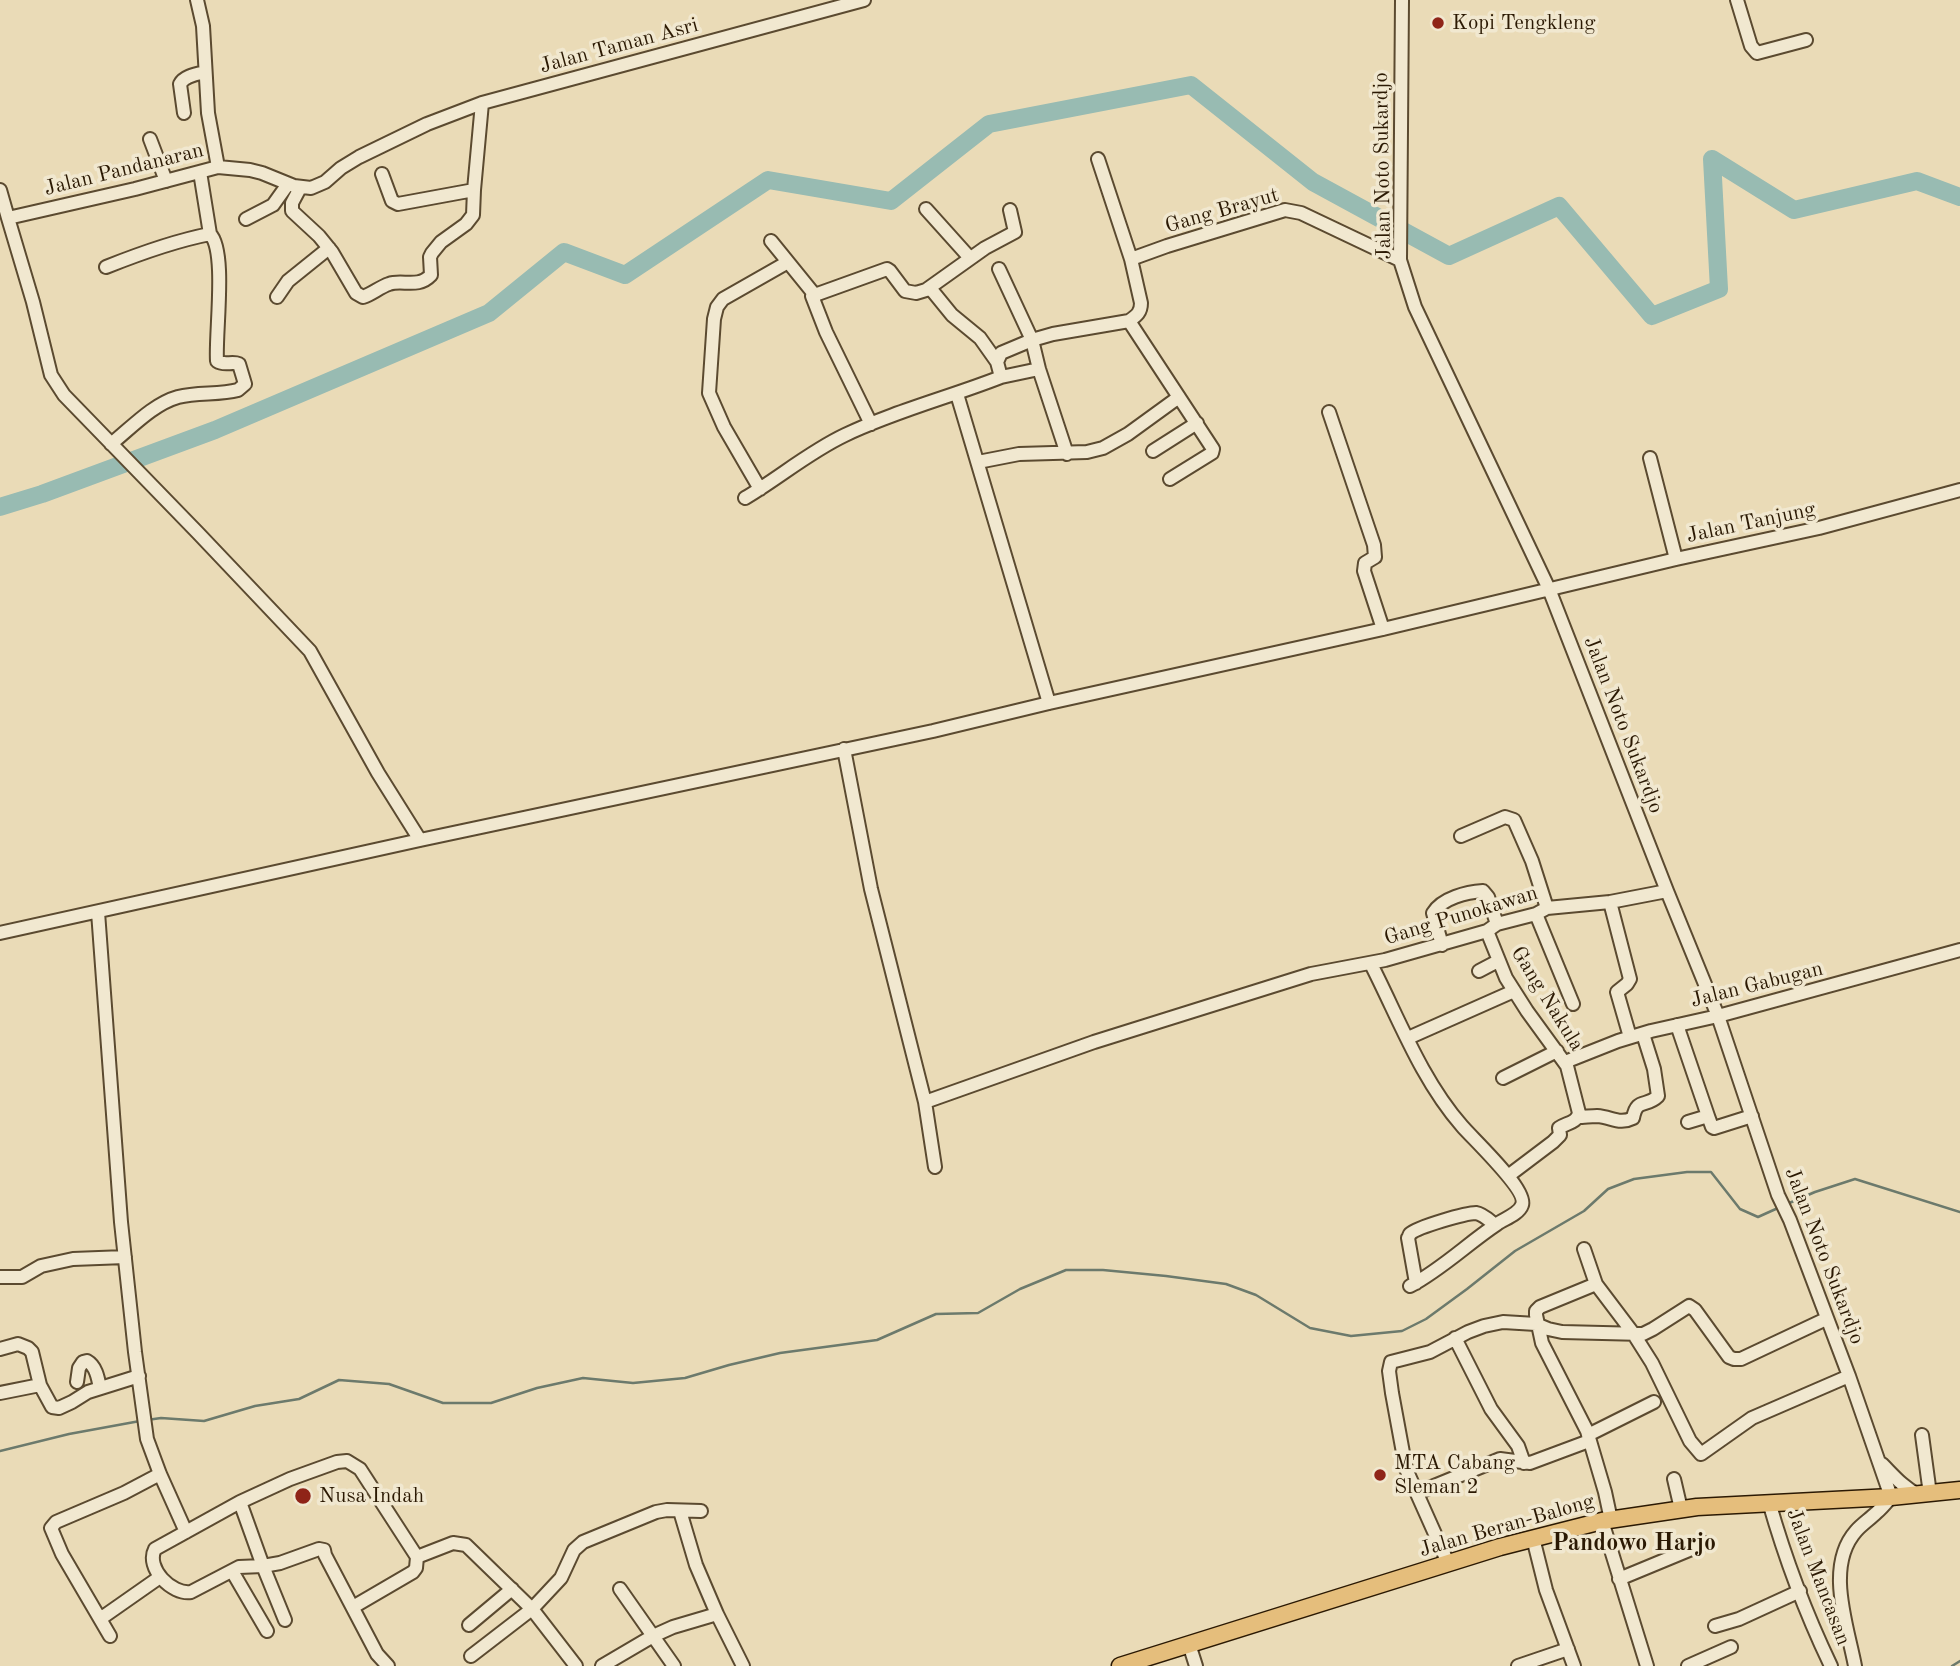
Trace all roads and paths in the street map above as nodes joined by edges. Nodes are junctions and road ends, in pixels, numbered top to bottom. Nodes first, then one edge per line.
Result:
1 (197, 0) edge
2 (864, 0) edge
3 (1402, 0) edge
4 (1737, 0) edge
5 (1806, 40) dead end
6 (205, 72) junction
7 (482, 103) junction
8 (184, 113) dead end
9 (150, 139) dead end
10 (1098, 159) dead end
11 (218, 167) junction
12 (200, 172) junction
13 (382, 174) dead end
14 (166, 181) junction
15 (294, 186) junction
16 (0, 190) edge
17 (474, 190) junction
18 (926, 209) dead end
19 (1010, 210) dead end
20 (8, 218) junction
21 (246, 219) dead end
22 (210, 234) junction
23 (771, 241) dead end
24 (329, 248) junction
25 (970, 258) junction
26 (1130, 259) junction
27 (1400, 260) junction
28 (788, 262) junction
29 (106, 267) dead end
30 (999, 269) dead end
31 (930, 288) junction
32 (814, 294) junction
33 (277, 297) dead end
34 (1129, 321) junction
35 (1032, 340) junction
36 (997, 362) junction
37 (1039, 369) junction
38 (1001, 377) junction
39 (957, 394) junction
40 (1179, 397) junction
41 (1329, 412) dead end
42 (1197, 423) junction
43 (870, 424) junction
44 (111, 444) junction
45 (1153, 451) dead end
46 (1067, 453) junction
47 (1650, 458) dead end
48 (978, 462) junction
49 (1170, 479) dead end
50 (760, 489) junction
51 (1960, 490) edge
52 (745, 498) dead end
53 (1676, 559) junction
54 (1549, 589) junction
55 (1383, 629) junction
56 (1049, 703) junction
57 (844, 749) junction
58 (1461, 836) dead end
59 (420, 840) junction
60 (1667, 891) junction
61 (1611, 902) junction
62 (1541, 911) junction
63 (98, 912) junction
64 (1492, 928) junction
65 (0, 933) edge
66 (1442, 945) junction
67 (1960, 950) edge
68 (1498, 961) junction
69 (1371, 964) junction
70 (1479, 971) dead end
71 (1514, 991) junction
72 (1573, 1004) dead end
73 (1718, 1016) junction
74 (1676, 1025) junction
75 (1637, 1035) junction
76 (1408, 1038) junction
77 (1557, 1051) junction
78 (1565, 1062) junction
79 (1503, 1078) dead end
80 (925, 1102) junction
81 (1708, 1116) junction
82 (1752, 1116) junction
83 (1578, 1117) junction
84 (1688, 1122) dead end
85 (935, 1167) dead end
86 (1508, 1176) junction
87 (1495, 1225) junction
88 (1584, 1250) dead end
89 (125, 1257) junction
90 (0, 1277) edge
91 (1597, 1284) junction
92 (1826, 1319) junction
93 (1536, 1324) junction
94 (1633, 1334) junction
95 (1455, 1338) junction
96 (0, 1349) edge
97 (139, 1376) junction
98 (1849, 1376) junction
99 (77, 1382) dead end
100 (40, 1385) junction
101 (100, 1388) junction
102 (0, 1393) edge
103 (1654, 1402) dead end
104 (1922, 1435) dead end
105 (1589, 1438) junction
106 (1878, 1458) junction
107 (1524, 1463) junction
108 (160, 1474) junction
109 (1674, 1479) dead end
110 (1960, 1490) edge
111 (1417, 1493) junction
112 (1924, 1494) junction
113 (1891, 1497) junction
114 (240, 1502) junction
115 (1769, 1502) junction
116 (1681, 1509) junction
117 (680, 1511) junction
118 (701, 1511) dead end
119 (1606, 1520) junction
120 (186, 1532) junction
121 (1533, 1538) junction
122 (1706, 1543) dead end
123 (417, 1558) junction
124 (1448, 1563) junction
125 (263, 1566) junction
126 (232, 1570) junction
127 (160, 1577) junction
128 (1619, 1579) junction
129 (620, 1589) dead end
130 (512, 1590) junction
131 (1800, 1591) junction
132 (353, 1607) junction
133 (532, 1609) junction
134 (717, 1614) junction
135 (100, 1619) junction
136 (285, 1620) dead end
137 (469, 1625) dead end
138 (1715, 1626) dead end
139 (267, 1631) dead end
140 (110, 1636) dead end
141 (653, 1636) junction
142 (1189, 1644) junction
143 (1731, 1647) dead end
144 (1568, 1649) junction
145 (471, 1656) dead end
146 (388, 1666) edge
147 (576, 1666) edge
148 (602, 1666) edge
149 (674, 1666) edge
150 (743, 1666) edge
151 (1120, 1666) edge
152 (1196, 1666) edge
153 (1518, 1666) edge
154 (1574, 1666) edge
155 (1647, 1666) edge
156 (1688, 1666) edge
157 (1831, 1666) edge
158 (1855, 1666) edge

1 - 6 street
2 - 7 street, Jalan Taman Asri
3 - 27 street, Jalan Noto Sukardjo
4 - 5 street
6 - 8 street
6 - 11 street
7 - 15 street, Jalan Taman Asri
7 - 17 street
9 - 14 street
10 - 26 street
11 - 12 street, Jalan Pandanaran
11 - 15 street, Jalan Pandanaran
12 - 14 street, Jalan Pandanaran
12 - 22 street
13 - 17 street
14 - 20 street, Jalan Pandanaran
15 - 21 street
15 - 24 street
16 - 20 street
17 - 24 street
18 - 25 street
19 - 25 street
20 - 44 street
22 - 29 street
22 - 44 street
23 - 28 street
24 - 33 street
25 - 31 street
26 - 27 street, Gang Brayut
26 - 34 street
27 - 54 street, Jalan Noto Sukardjo
28 - 32 street
28 - 50 street
30 - 35 street
31 - 32 street
31 - 36 street
32 - 43 street
34 - 35 street
34 - 40 street
35 - 36 street
35 - 37 street
36 - 38 street
37 - 38 street
37 - 46 street
38 - 39 street
39 - 43 street
39 - 48 street
40 - 42 street
40 - 46 street
41 - 55 street
42 - 45 street
42 - 49 street
43 - 50 street
44 - 59 street
46 - 48 street
47 - 53 street
48 - 56 street
50 - 52 street
51 - 53 street, Jalan Tanjung
53 - 54 street, Jalan Tanjung
54 - 55 street, Jalan Tanjung
54 - 60 street, Jalan Noto Sukardjo
55 - 56 street, Jalan Tanjung
56 - 57 street, Jalan Tanjung
57 - 59 street, Jalan Tanjung
57 - 80 street
58 - 62 street
59 - 63 street, Jalan Tanjung
60 - 61 street, Gang Punokawan
60 - 73 street, Jalan Noto Sukardjo
61 - 62 street, Gang Punokawan
61 - 75 street
62 - 64 street, Gang Punokawan
62 - 72 street
63 - 65 street, Jalan Tanjung
63 - 89 street
64 - 66 street, Gang Punokawan
64 - 66 street, Gang Nakula
64 - 68 street, Gang Nakula
66 - 69 street, Gang Punokawan
67 - 73 street, Jalan Gabugan
68 - 70 street
68 - 71 street, Gang Nakula
69 - 76 street
69 - 80 street, Gang Punokawan
71 - 76 street
71 - 77 street, Gang Nakula
73 - 74 street, Jalan Gabugan
73 - 82 street, Jalan Noto Sukardjo
74 - 75 street, Jalan Gabugan
74 - 81 street
75 - 78 street, Jalan Gabugan
75 - 83 street
76 - 86 street
77 - 78 street, Gang Nakula
77 - 79 street
78 - 83 street, Gang Nakula
80 - 85 street
81 - 82 street
81 - 84 street
82 - 92 street, Jalan Noto Sukardjo
83 - 86 street
86 - 87 street
87 - 87 street
88 - 91 street
89 - 90 street
89 - 97 street
91 - 93 street
91 - 94 street
92 - 94 street
92 - 98 street, Jalan Noto Sukardjo
93 - 94 street
93 - 95 street
93 - 105 street
94 - 98 street
95 - 107 street
95 - 111 street
96 - 100 street
97 - 101 street
97 - 108 street
98 - 106 street, Jalan Noto Sukardjo
99 - 101 street
100 - 101 street
100 - 102 street
103 - 105 street
104 - 112 street
105 - 107 street
105 - 119 street
106 - 112 street, Jalan Noto Sukardjo
106 - 113 street, Jalan Noto Sukardjo
107 - 111 street
108 - 120 street
108 - 135 street
109 - 116 street
110 - 112 main road, Jalan Beran-Balong
111 - 124 street
112 - 113 main road, Jalan Beran-Balong
113 - 115 main road, Jalan Beran-Balong
113 - 158 street
114 - 120 street
114 - 123 street
114 - 125 street
115 - 116 main road, Jalan Beran-Balong
115 - 131 street, Jalan Mancasan
116 - 119 main road, Jalan Beran-Balong
117 - 118 street
117 - 133 street
117 - 134 street
119 - 121 main road, Jalan Beran-Balong
119 - 128 street
120 - 127 street
121 - 124 main road, Jalan Beran-Balong
121 - 144 street
122 - 128 street
123 - 130 street
123 - 132 street
124 - 142 main road, Jalan Beran-Balong
125 - 126 street
125 - 132 street
125 - 136 street
126 - 127 street
126 - 139 street
127 - 135 street
128 - 155 street
129 - 141 street
130 - 133 street
130 - 137 street
131 - 138 street
131 - 157 street, Jalan Mancasan
132 - 146 street
133 - 145 street
133 - 147 street
134 - 141 street
134 - 150 street
135 - 140 street
141 - 148 street
141 - 149 street
142 - 151 main road, Jalan Beran-Balong
142 - 152 street
143 - 156 street
144 - 153 street
144 - 154 street

